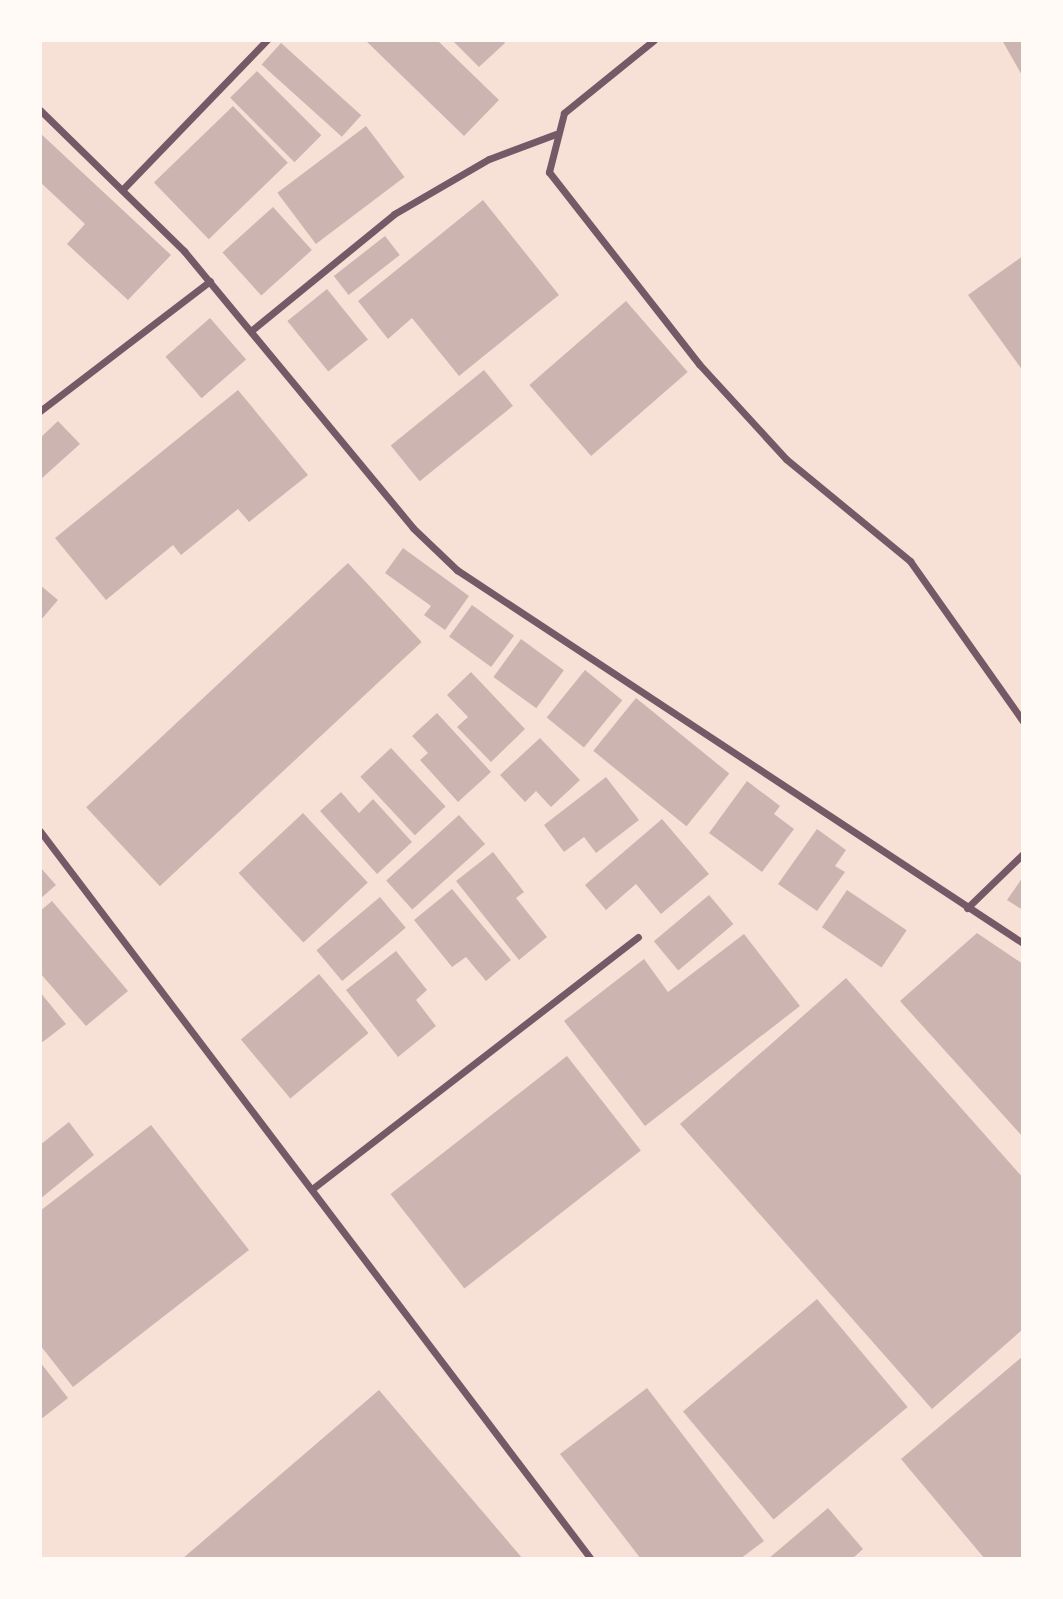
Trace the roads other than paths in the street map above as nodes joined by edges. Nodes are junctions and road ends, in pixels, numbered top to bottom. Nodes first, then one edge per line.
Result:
1 (267, 40) edge
2 (654, 40) edge
3 (40, 110) edge
4 (556, 134) junction
5 (122, 190) junction
6 (211, 281) junction
7 (253, 330) junction
8 (40, 411) edge
9 (1023, 721) edge
10 (40, 831) edge
11 (1023, 854) edge
12 (967, 908) junction
13 (638, 937) dead end
14 (1023, 943) edge
15 (312, 1189) junction
16 (591, 1559) edge

1 - 5 street
2 - 4 street
3 - 5 street
4 - 7 street
4 - 9 street
5 - 6 street
6 - 7 street
6 - 8 street
7 - 12 street
10 - 15 street
11 - 12 street
12 - 14 street
13 - 15 street
15 - 16 street

